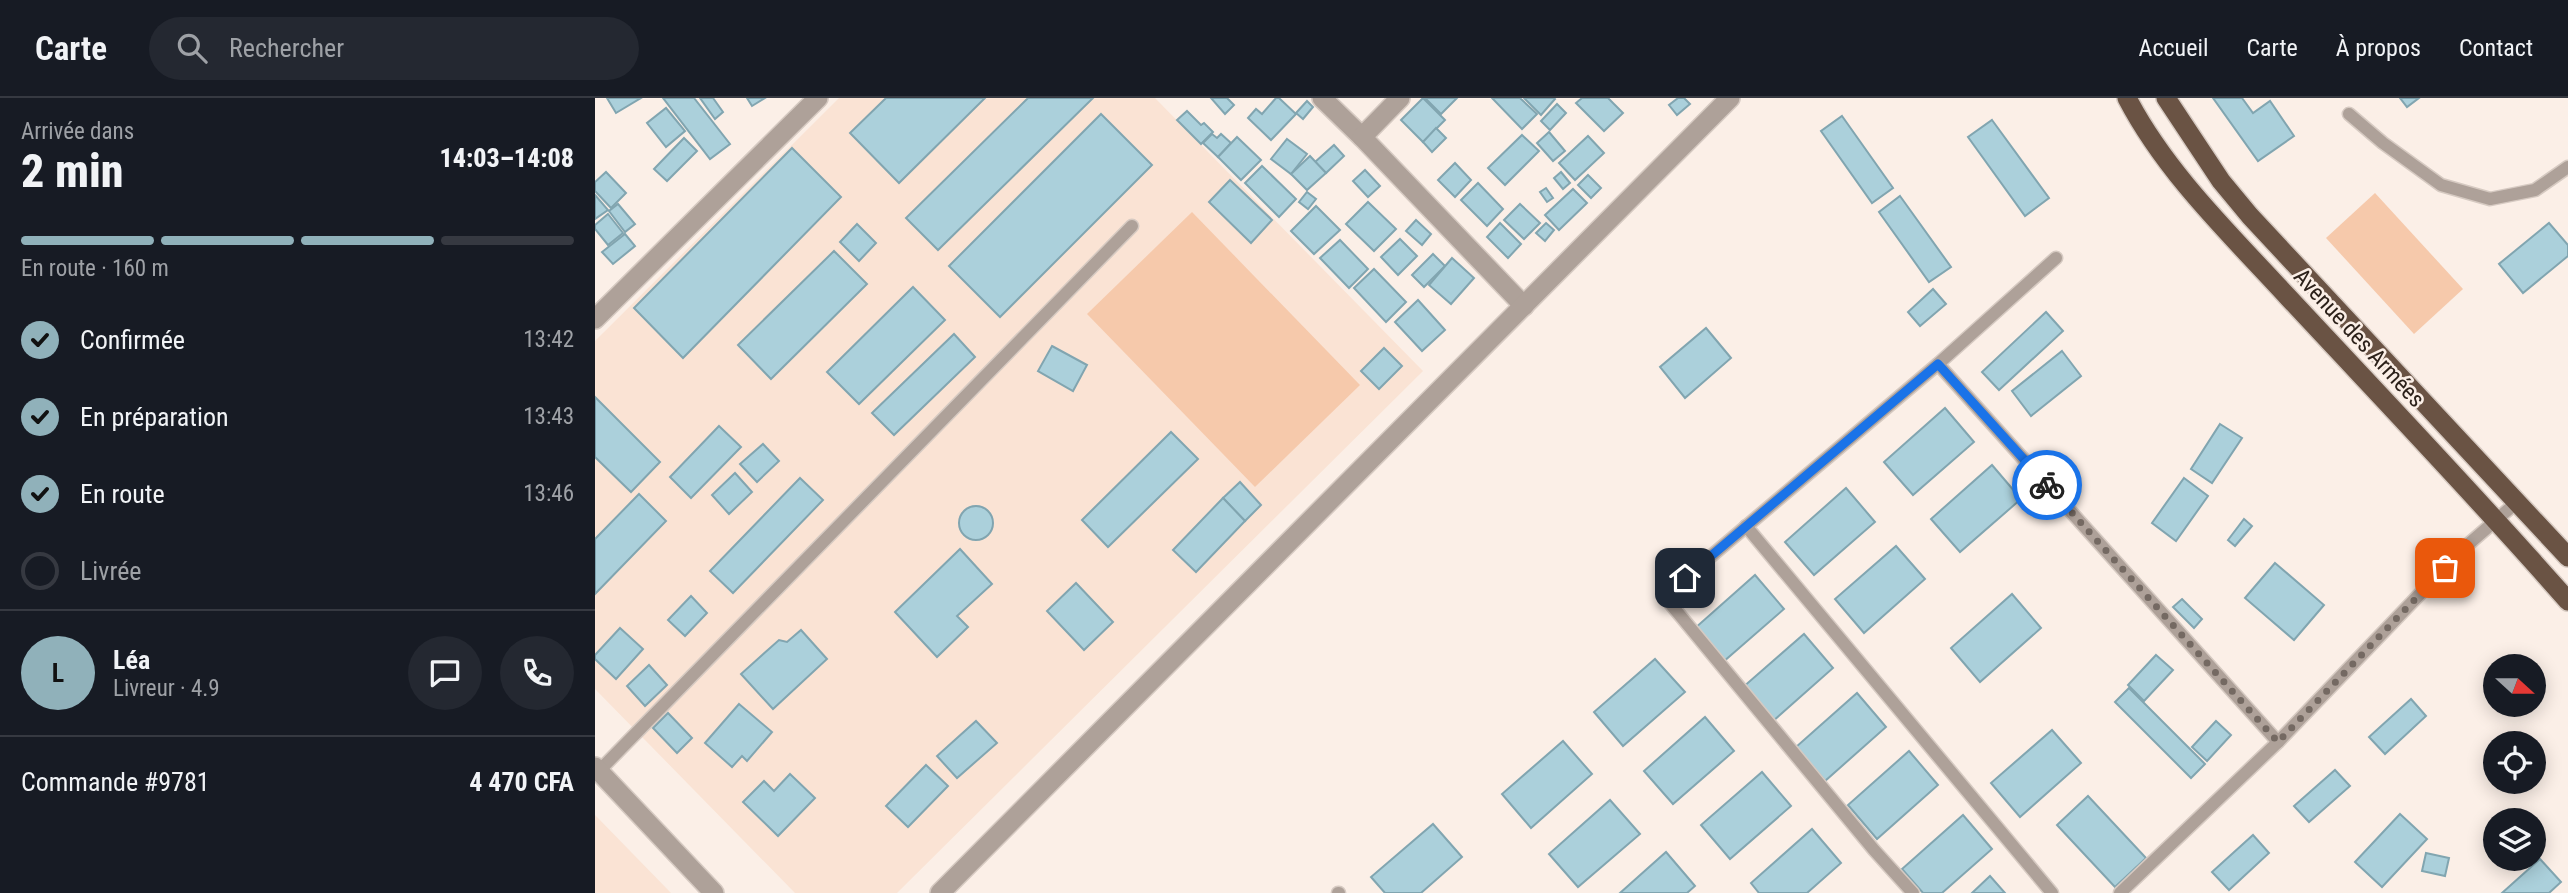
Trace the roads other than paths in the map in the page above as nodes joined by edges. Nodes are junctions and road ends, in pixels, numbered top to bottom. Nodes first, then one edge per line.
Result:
1 (818, 98) edge
2 (1322, 98) edge
3 (1400, 98) edge
4 (1730, 98) edge
5 (2127, 98) edge
6 (2166, 98) edge
7 (2349, 114) dead end
8 (1361, 137) junction
9 (2568, 167) edge
10 (1132, 226) dead end
11 (2056, 258) dead end
12 (1524, 306) junction
13 (595, 319) edge
14 (1938, 364) junction
15 (2517, 502) junction
16 (2497, 520) junction
17 (1746, 526) junction
18 (2568, 557) edge
19 (2568, 601) edge
20 (2278, 742) junction
21 (597, 769) edge
22 (714, 893) edge
23 (940, 893) edge
24 (1913, 893) edge
25 (2052, 893) edge
26 (2120, 893) edge

1 - 13 street
2 - 8 street
3 - 8 street
4 - 12 street
5 - 16 highway, Avenue des Armées
6 - 15 highway, Avenue des Armées
7 - 9 lane
8 - 12 street
10 - 21 lane
11 - 14 lane
12 - 23 street
14 - 17 lane
14 - 20 lane
15 - 16 lane
15 - 18 highway, Avenue des Armées
16 - 19 highway, Avenue des Armées
16 - 20 lane
17 - 24 lane
17 - 25 lane
20 - 26 lane
21 - 22 street

